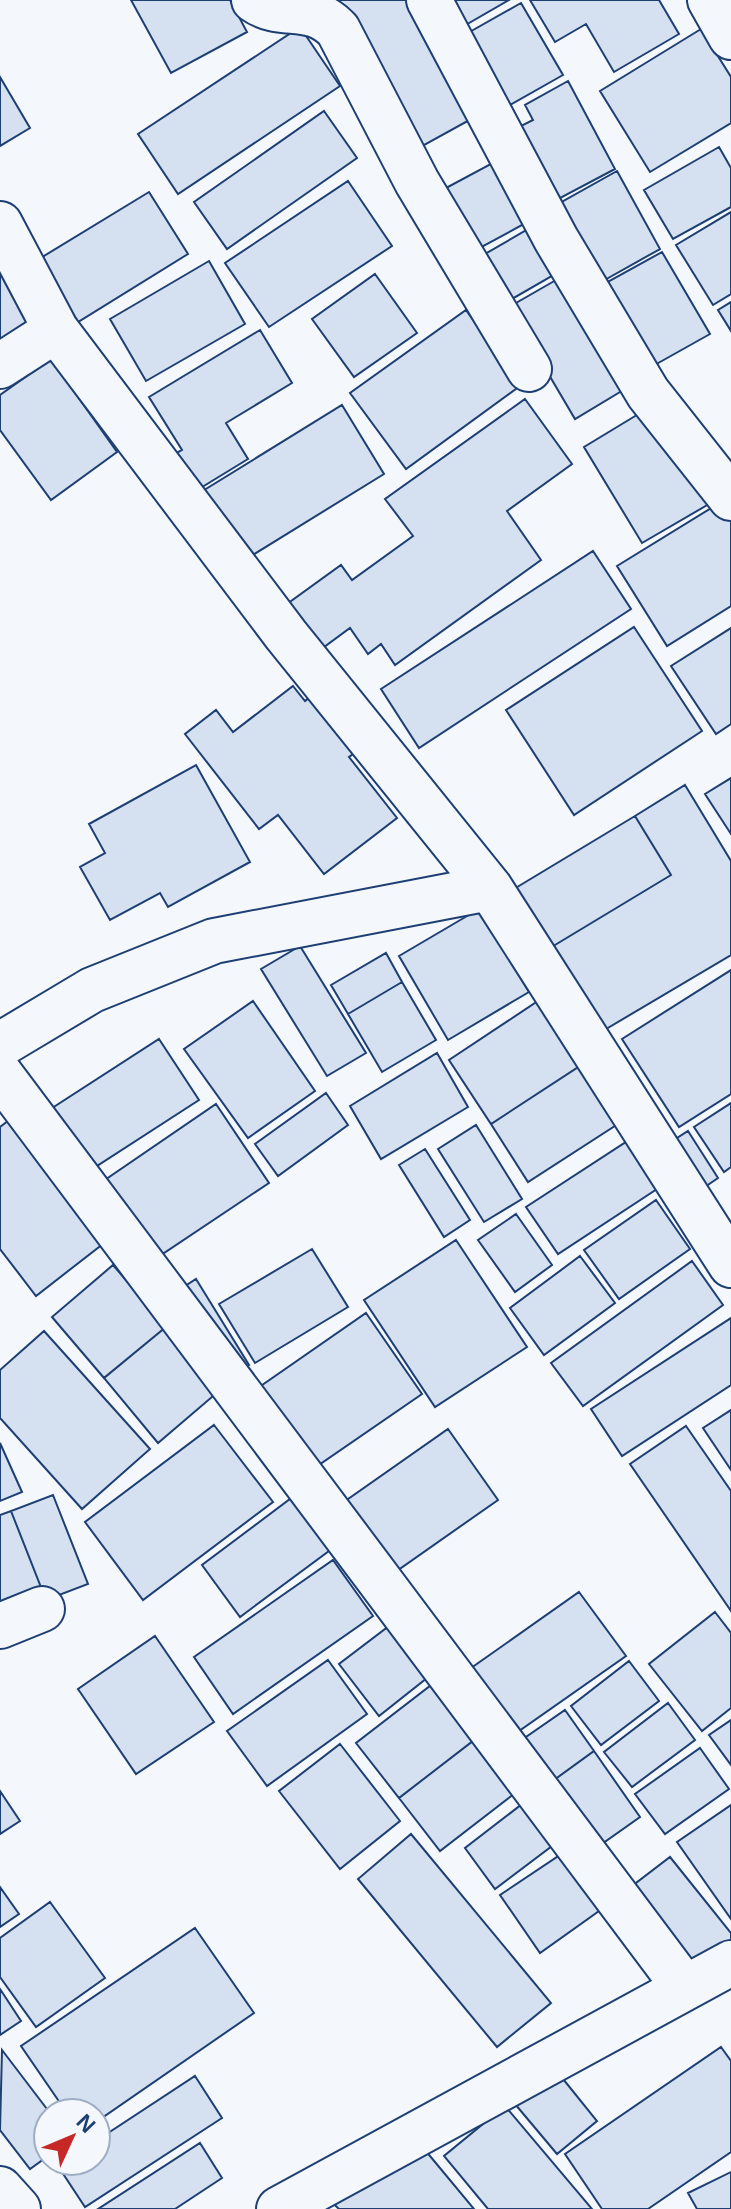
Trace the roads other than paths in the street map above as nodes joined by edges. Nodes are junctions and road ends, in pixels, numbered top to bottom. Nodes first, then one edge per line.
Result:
1 (254, 0) edge
2 (429, 0) edge
3 (710, 0) edge
4 (731, 37) edge
5 (0, 224) edge
6 (56, 330) junction
7 (0, 366) edge
8 (529, 369) dead end
9 (731, 498) edge
10 (490, 888) junction
11 (0, 1045) edge
12 (0, 1074) edge
13 (731, 1265) edge
14 (42, 1609) dead end
15 (0, 1626) edge
16 (731, 1963) edge
17 (685, 1988) junction
18 (0, 2189) edge
19 (18, 2209) edge
20 (279, 2209) edge

1 - 8 street
2 - 9 street
3 - 4 street
5 - 6 street
6 - 7 street
6 - 10 street
10 - 11 street
10 - 13 street
12 - 17 street
14 - 15 street
16 - 17 street
17 - 20 street
18 - 19 street

